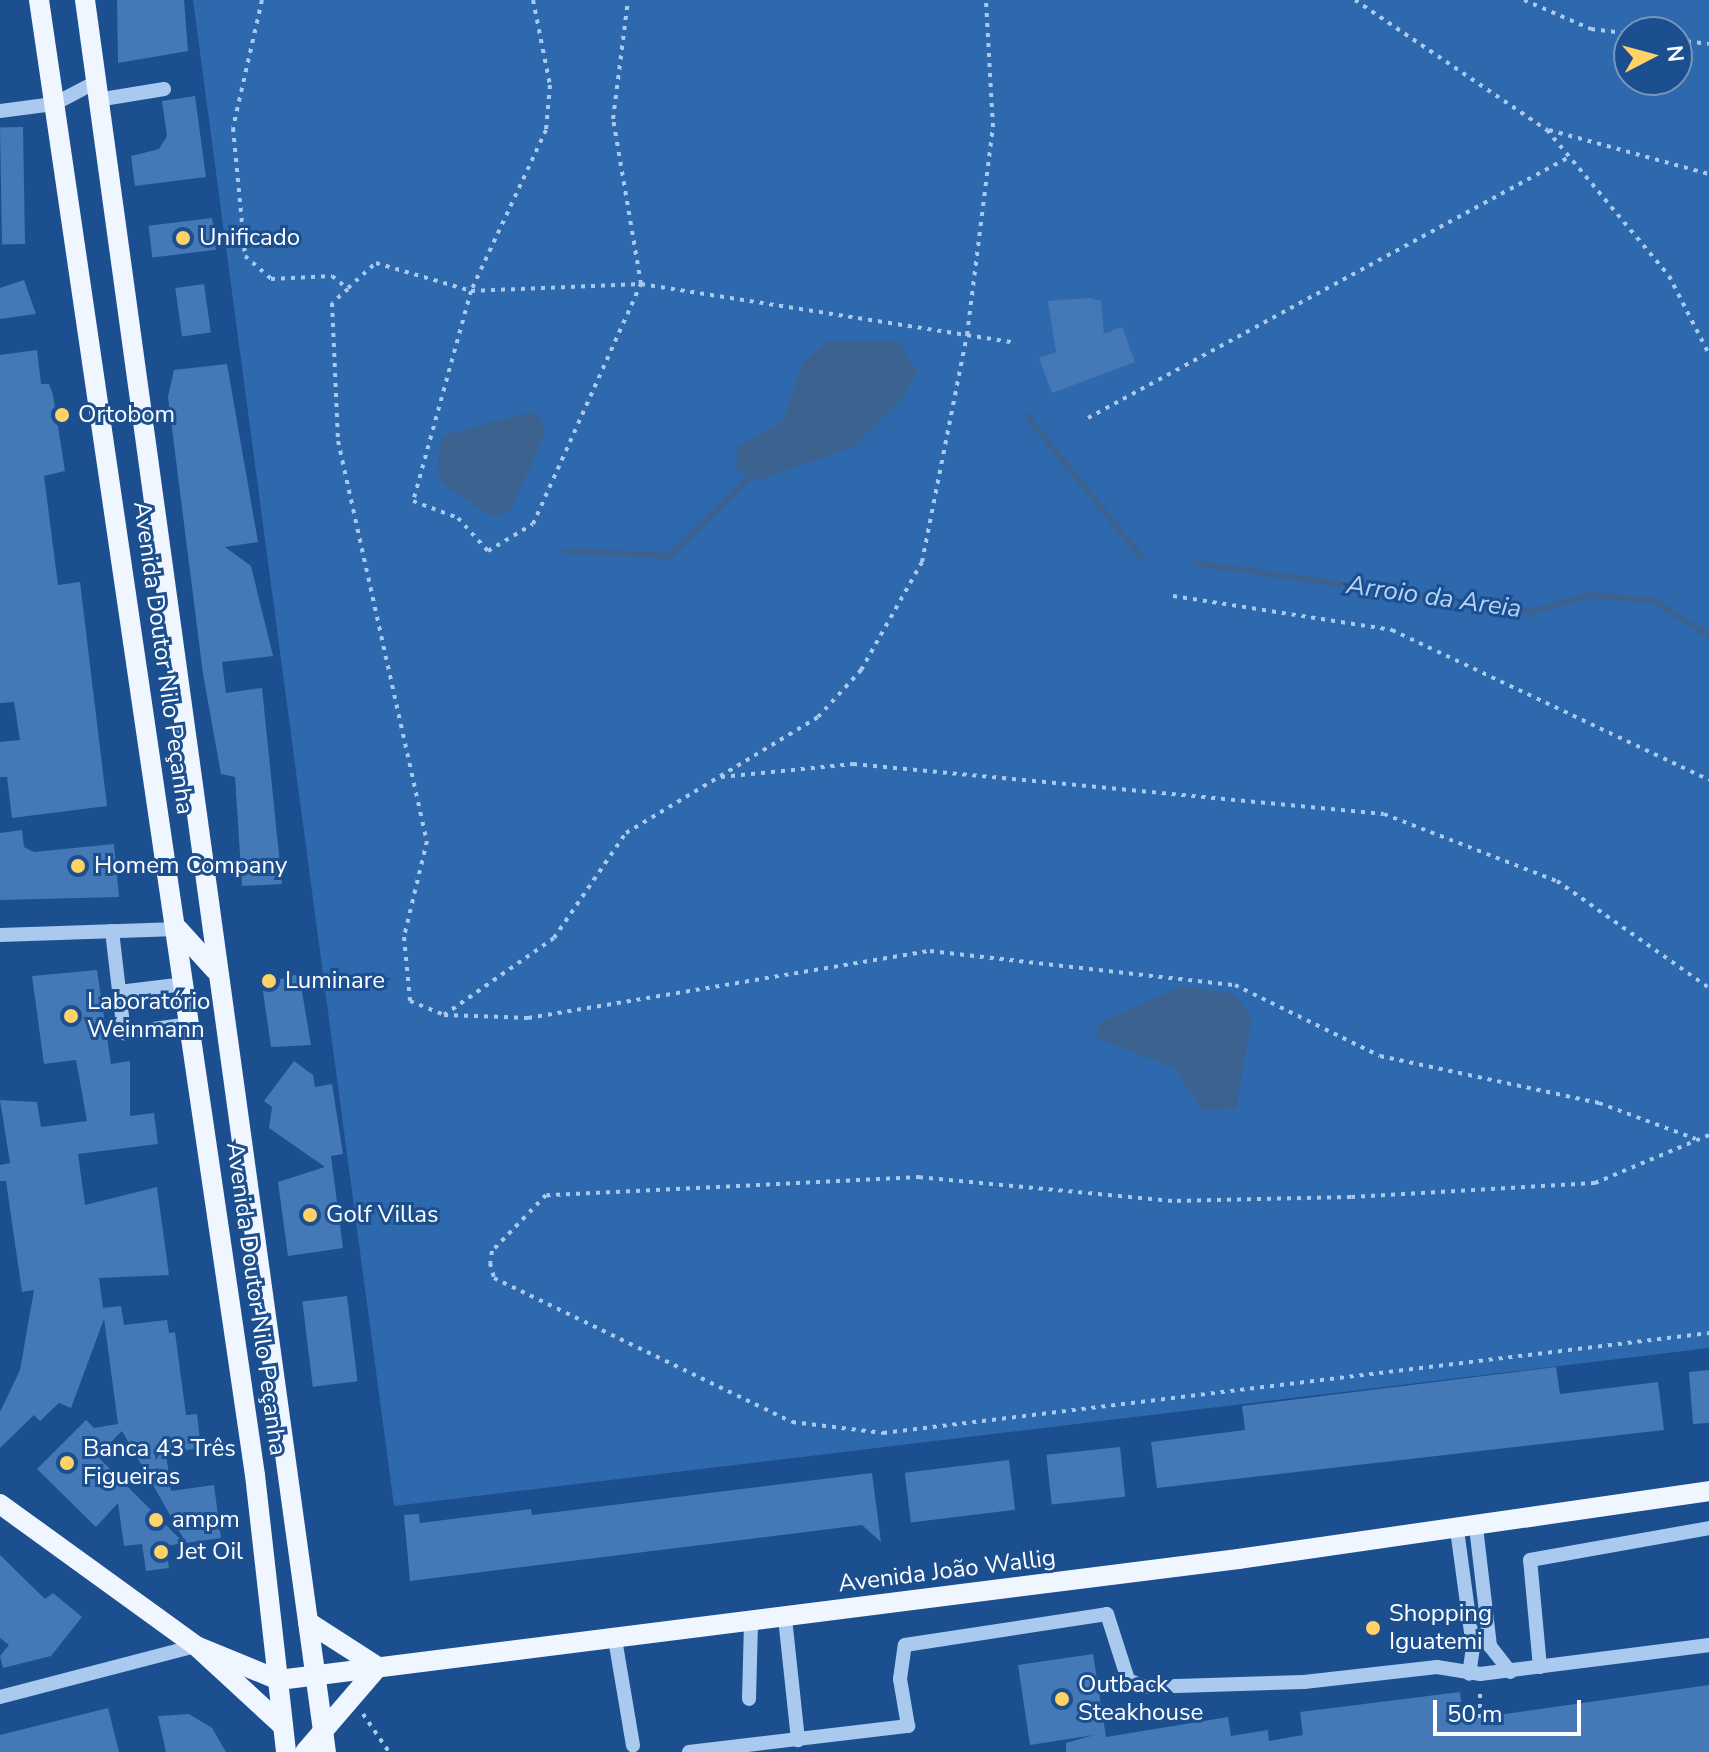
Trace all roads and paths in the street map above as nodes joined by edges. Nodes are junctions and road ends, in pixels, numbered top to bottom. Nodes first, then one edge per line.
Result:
1 (39, 0) edge
2 (85, 0) edge
3 (262, 0) edge
4 (533, 0) edge
5 (628, 0) edge
6 (986, 0) edge
7 (1355, 0) edge
8 (1524, 0) edge
9 (1613, 32) edge
10 (164, 89) dead end
11 (96, 92) junction
12 (54, 104) junction
13 (0, 111) edge
14 (1547, 130) junction
15 (1571, 156) junction
16 (1709, 174) edge
17 (641, 284) junction
18 (348, 289) junction
19 (471, 291) junction
20 (967, 335) junction
21 (1012, 342) dead end
22 (1709, 354) edge
23 (1088, 418) dead end
24 (1173, 596) dead end
25 (718, 777) junction
26 (1709, 780) edge
27 (178, 929) junction
28 (112, 931) junction
29 (0, 935) edge
30 (220, 977) junction
31 (185, 984) junction
32 (1709, 988) edge
33 (119, 992) junction
34 (444, 1015) junction
35 (190, 1024) junction
36 (1709, 1135) edge
37 (1698, 1139) junction
38 (1709, 1333) edge
39 (1709, 1491) edge
40 (0, 1504) edge
41 (1466, 1528) junction
42 (1709, 1528) edge
43 (785, 1618) junction
44 (308, 1622) junction
45 (751, 1622) junction
46 (615, 1639) junction
47 (1709, 1645) edge
48 (196, 1646) junction
49 (275, 1650) junction
50 (225, 1657) junction
51 (378, 1667) junction
52 (1540, 1667) junction
53 (1510, 1672) junction
54 (1469, 1674) junction
55 (316, 1675) junction
56 (279, 1680) junction
57 (350, 1696) junction
58 (0, 1697) edge
59 (749, 1699) dead end
60 (283, 1726) junction
61 (323, 1731) junction
62 (798, 1740) junction
63 (633, 1745) dead end
64 (286, 1752) edge
65 (305, 1752) edge
66 (326, 1752) edge
67 (389, 1752) edge
68 (689, 1752) edge

1 - 12 main road, Avenida Doutor Nilo Peçanha
2 - 11 main road, Avenida Doutor Nilo Peçanha
3 - 18 path
4 - 19 path
5 - 17 path
6 - 20 path
7 - 14 path
8 - 9 path
10 - 11 street
11 - 12 street
11 - 30 main road, Avenida Doutor Nilo Peçanha
12 - 13 street
12 - 27 main road, Avenida Doutor Nilo Peçanha
14 - 15 path
14 - 16 path
15 - 22 path
15 - 23 path
17 - 19 path
17 - 19 path
17 - 20 path
18 - 19 path
18 - 34 path
20 - 21 path
20 - 25 path
24 - 26 path
25 - 32 path
25 - 34 path
27 - 28 street
27 - 30 main road
27 - 31 main road, Avenida Doutor Nilo Peçanha
28 - 29 street
28 - 33 street
30 - 44 main road, Avenida Doutor Nilo Peçanha
31 - 33 street
31 - 35 main road, Avenida Doutor Nilo Peçanha
33 - 35 street
34 - 37 path
35 - 49 main road, Avenida Doutor Nilo Peçanha
36 - 37 path
37 - 38 path
39 - 41 main road, Avenida João Wallig
40 - 48 main road
41 - 43 main road, Avenida João Wallig
41 - 53 street
41 - 54 street
42 - 52 street
43 - 45 main road, Avenida João Wallig
43 - 62 street
44 - 51 main road
44 - 55 main road, Avenida Doutor Nilo Peçanha
45 - 46 main road, Avenida João Wallig
45 - 59 street
46 - 51 main road, Avenida João Wallig
46 - 63 street
47 - 52 street
48 - 50 main road
48 - 58 street
48 - 60 main road
49 - 50 main road
49 - 56 main road, Avenida Doutor Nilo Peçanha
50 - 56 main road
51 - 55 main road, Avenida João Wallig
51 - 57 main road
52 - 53 street
53 - 54 street
54 - 62 street
55 - 56 main road, Avenida João Wallig
55 - 61 main road, Avenida Doutor Nilo Peçanha
56 - 60 main road, Avenida Doutor Nilo Peçanha
57 - 61 main road
57 - 67 path
60 - 64 main road, Avenida Doutor Nilo Peçanha
61 - 65 main road
61 - 66 main road, Avenida Doutor Nilo Peçanha
62 - 68 street

